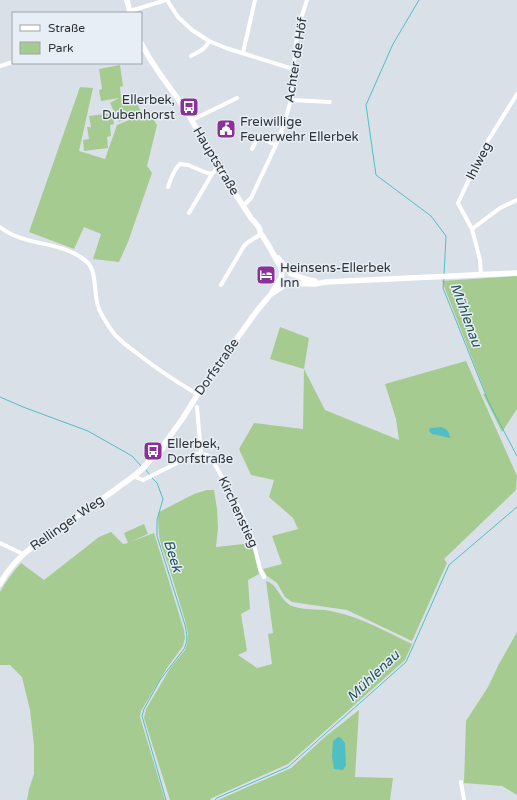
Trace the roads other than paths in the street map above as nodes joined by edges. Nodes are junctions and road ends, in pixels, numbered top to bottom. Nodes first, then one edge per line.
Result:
1 (127, 0) edge
2 (166, 0) edge
3 (255, 0) edge
4 (307, 0) edge
5 (130, 12) edge
6 (209, 41) junction
7 (142, 46) edge
8 (243, 53) junction
9 (191, 56) dead end
10 (12, 62) edge
11 (0, 66) edge
12 (293, 68) junction
13 (517, 94) edge
14 (237, 98) dead end
15 (290, 100) junction
16 (330, 102) dead end
17 (192, 120) junction
18 (260, 132) dead end
19 (258, 136) junction
20 (276, 144) junction
21 (252, 149) dead end
22 (218, 167) junction
23 (212, 174) junction
24 (168, 187) dead end
25 (517, 200) edge
26 (243, 206) junction
27 (189, 213) dead end
28 (0, 227) edge
29 (472, 229) junction
30 (261, 233) junction
31 (270, 248) junction
32 (290, 273) junction
33 (517, 273) edge
34 (481, 275) junction
35 (282, 277) junction
36 (326, 282) junction
37 (289, 283) junction
38 (221, 285) dead end
39 (271, 294) junction
40 (197, 394) junction
41 (197, 407) dead end
42 (201, 454) junction
43 (141, 470) joint
44 (133, 476) junction
45 (0, 543) edge
46 (23, 554) junction
47 (264, 577) dead end
48 (0, 584) edge
49 (461, 782) dead end
50 (464, 800) edge

1 - 5 main road
2 - 5 street
2 - 6 street
3 - 8 street
4 - 12 street, Achter de Höf
6 - 8 street
6 - 9 street
7 - 17 main road, Hauptstraße
8 - 12 street
10 - 11 street
12 - 15 street, Achter de Höf
13 - 29 street, Ihlweg
14 - 17 street
15 - 16 street
15 - 20 street, Achter de Höf
17 - 22 main road, Hauptstraße
18 - 19 street
19 - 20 street
19 - 21 street
20 - 26 street, Achter de Höf
22 - 23 street
22 - 26 main road, Hauptstraße
23 - 24 street
23 - 27 street
25 - 29 street
26 - 30 main road, Hauptstraße
28 - 40 street
29 - 34 street
30 - 31 main road, Hauptstraße
30 - 38 street
31 - 32 main road, Hauptstraße
31 - 35 main road, Hauptstraße
32 - 35 main road
32 - 36 main road
32 - 37 main road
33 - 34 main road
34 - 36 main road
35 - 37 main road
35 - 39 main road, Dorfstraße
36 - 37 main road
37 - 39 main road, Dorfstraße
39 - 40 main road, Dorfstraße
40 - 43 main road, Dorfstraße
41 - 42 street
42 - 44 street
42 - 47 street, Kirchenstieg
43 - 44 main road, Rellinger Weg
44 - 46 main road, Rellinger Weg
45 - 46 street
46 - 48 main road, Rellinger Weg
49 - 50 street

